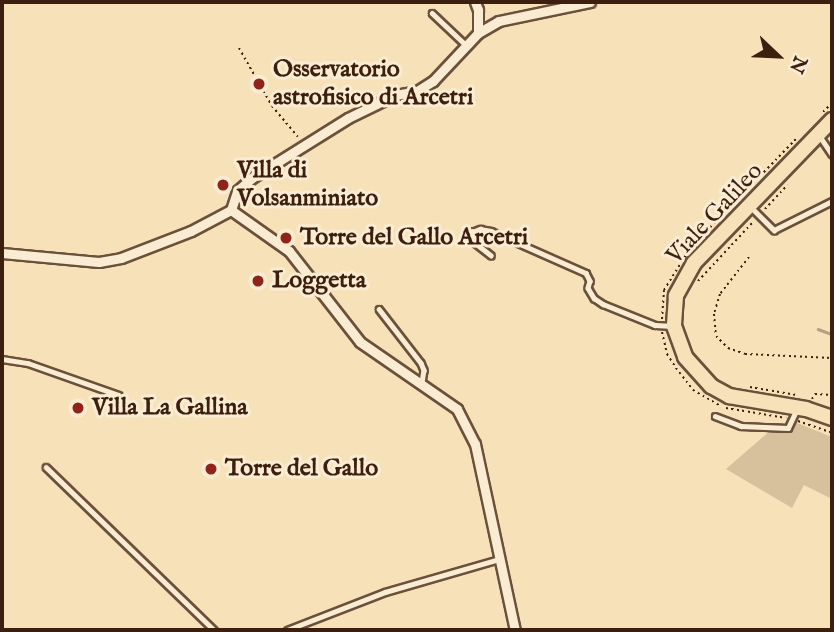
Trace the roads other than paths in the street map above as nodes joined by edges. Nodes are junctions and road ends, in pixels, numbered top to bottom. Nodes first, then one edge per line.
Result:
1 (475, 2) edge
2 (590, 2) edge
3 (432, 13) dead end
4 (478, 33) junction
5 (466, 46) junction
6 (828, 116) edge
7 (819, 134) junction
8 (832, 154) edge
9 (832, 201) edge
10 (231, 210) junction
11 (755, 211) junction
12 (2, 253) edge
13 (491, 256) dead end
14 (379, 309) dead end
15 (668, 326) junction
16 (2, 359) edge
17 (422, 383) junction
18 (119, 395) dead end
19 (797, 408) junction
20 (715, 416) dead end
21 (832, 418) edge
22 (46, 467) dead end
23 (500, 559) junction
24 (214, 630) edge
25 (287, 630) edge
26 (515, 630) edge

1 - 4 street
2 - 4 street
3 - 5 lane
4 - 5 street
5 - 10 street
6 - 7 main road, Viale Galileo
7 - 8 lane
7 - 11 main road, Viale Galileo
9 - 11 lane
10 - 12 street
10 - 17 street
11 - 15 main road, Viale Galileo
13 - 15 lane
14 - 17 lane
15 - 19 main road, Viale Galileo
16 - 18 lane
17 - 23 street
19 - 20 lane
19 - 21 main road, Viale Galileo
22 - 24 lane
23 - 25 lane
23 - 26 street

